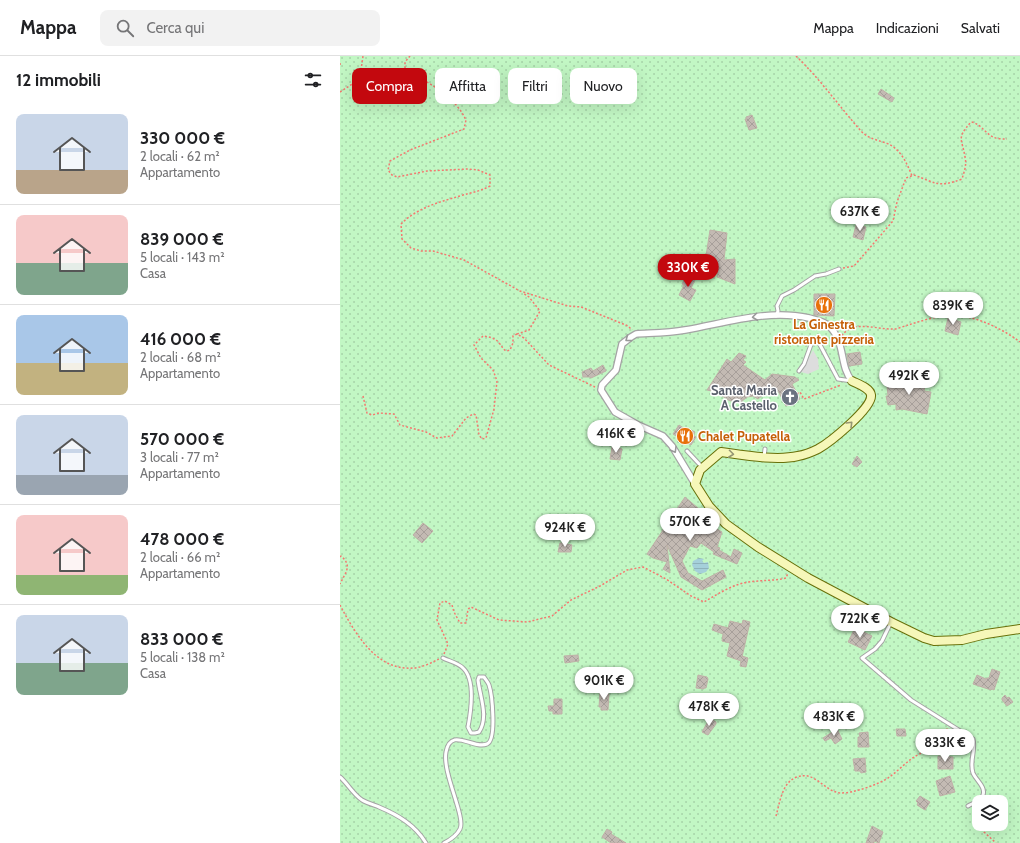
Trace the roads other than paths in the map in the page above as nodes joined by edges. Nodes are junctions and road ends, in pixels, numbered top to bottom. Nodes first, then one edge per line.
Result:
1 (839, 268) road end
2 (776, 316) junction
3 (799, 371) dead end
4 (852, 381) junction
5 (687, 451) dead end
6 (702, 467) junction
7 (694, 484) junction
8 (891, 622) junction
9 (1020, 629) edge
10 (443, 658) road end
11 (340, 777) edge
12 (968, 806) dead end
13 (426, 843) edge
14 (444, 843) edge

1 - 2 lane
2 - 4 street
2 -> 7 street
3 - 4 lane
6 -> 4 street
5 - 6 lane
6 - 7 street
7 - 8 street
8 - 9 street
8 - 12 lane
10 - 14 lane
11 - 13 lane

